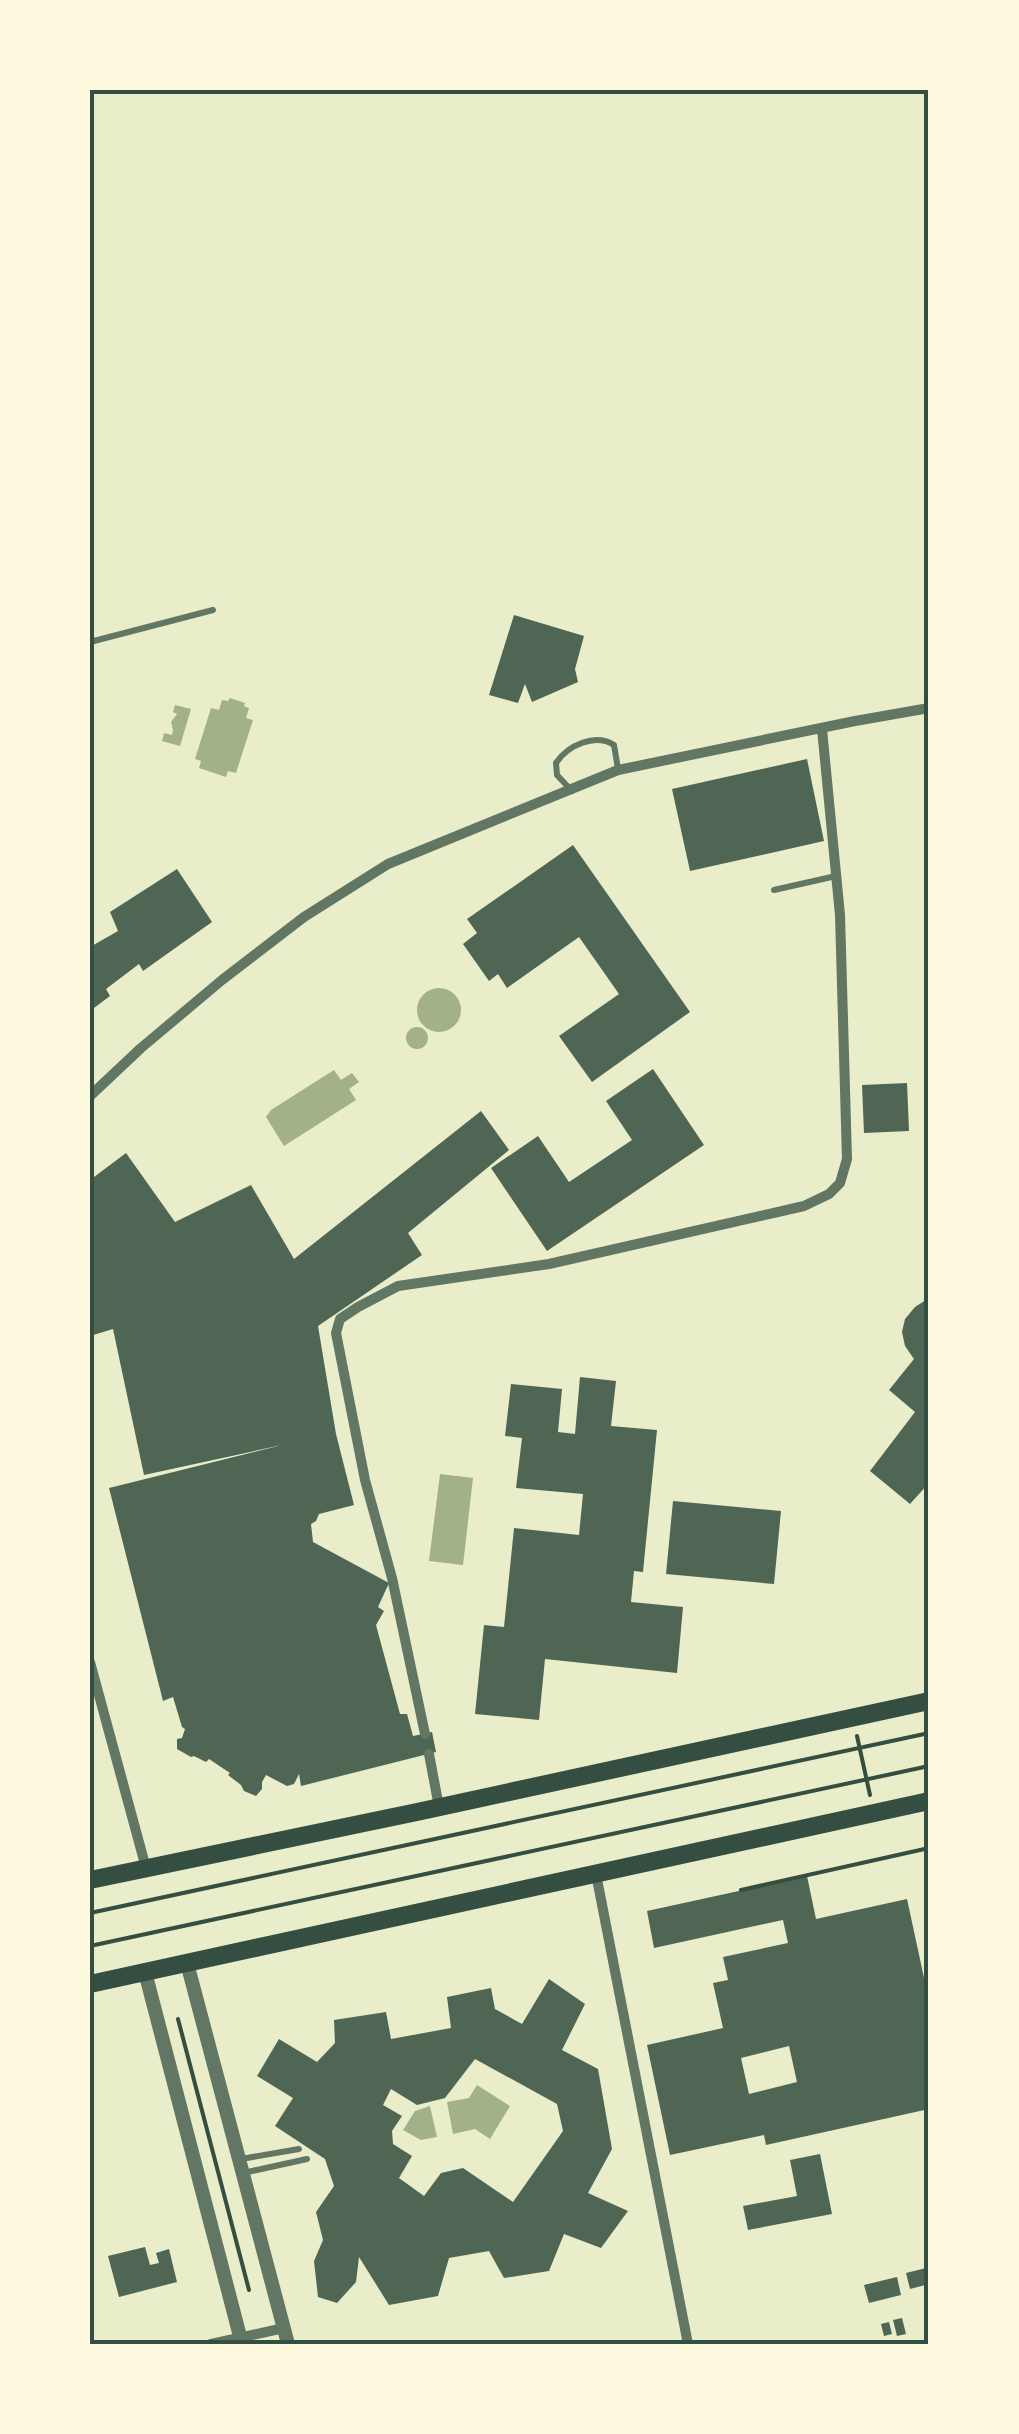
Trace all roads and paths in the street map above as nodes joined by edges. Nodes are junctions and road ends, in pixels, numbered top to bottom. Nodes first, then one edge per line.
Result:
1 (213, 610) dead end
2 (90, 642) edge
3 (929, 708) edge
4 (822, 729) junction
5 (618, 770) junction
6 (572, 791) junction
7 (837, 876) junction
8 (774, 890) dead end
9 (90, 1096) edge
10 (90, 1662) edge
11 (929, 1701) edge
12 (853, 1717) junction
13 (929, 1733) edge
14 (424, 1734) dead end
15 (859, 1748) junction
16 (429, 1754) dead end
17 (929, 1766) edge
18 (866, 1780) junction
19 (929, 1801) edge
20 (440, 1807) junction
21 (874, 1813) junction
22 (929, 1848) edge
23 (146, 1868) junction
24 (596, 1874) junction
25 (90, 1880) edge
26 (740, 1890) dead end
27 (90, 1913) edge
28 (90, 1946) edge
29 (187, 1963) junction
30 (145, 1972) junction
31 (90, 1984) edge
32 (178, 2019) dead end
33 (299, 2149) dead end
34 (308, 2160) dead end
35 (240, 2166) junction
36 (249, 2290) dead end
37 (284, 2328) junction
38 (241, 2341) edge
39 (210, 2344) edge
40 (288, 2344) edge
41 (688, 2344) edge

1 - 2 lane
3 - 4 street
4 - 5 street
4 - 7 street
5 - 6 street
5 - 6 lane
6 - 9 street
7 - 8 lane
7 - 14 street
10 - 23 street
11 - 12 main road
12 - 15 path
12 - 20 main road
13 - 15 path
15 - 18 path
15 - 27 path
16 - 20 street
17 - 18 path
18 - 21 path
18 - 28 path
19 - 21 main road
20 - 23 main road
21 - 24 main road
22 - 26 path
23 - 25 main road
24 - 29 main road
24 - 41 street
29 - 30 main road
29 - 35 street
30 - 31 main road
30 - 38 street
32 - 36 path
33 - 35 lane
34 - 35 lane
35 - 37 street
37 - 38 street
37 - 40 street
38 - 39 street

